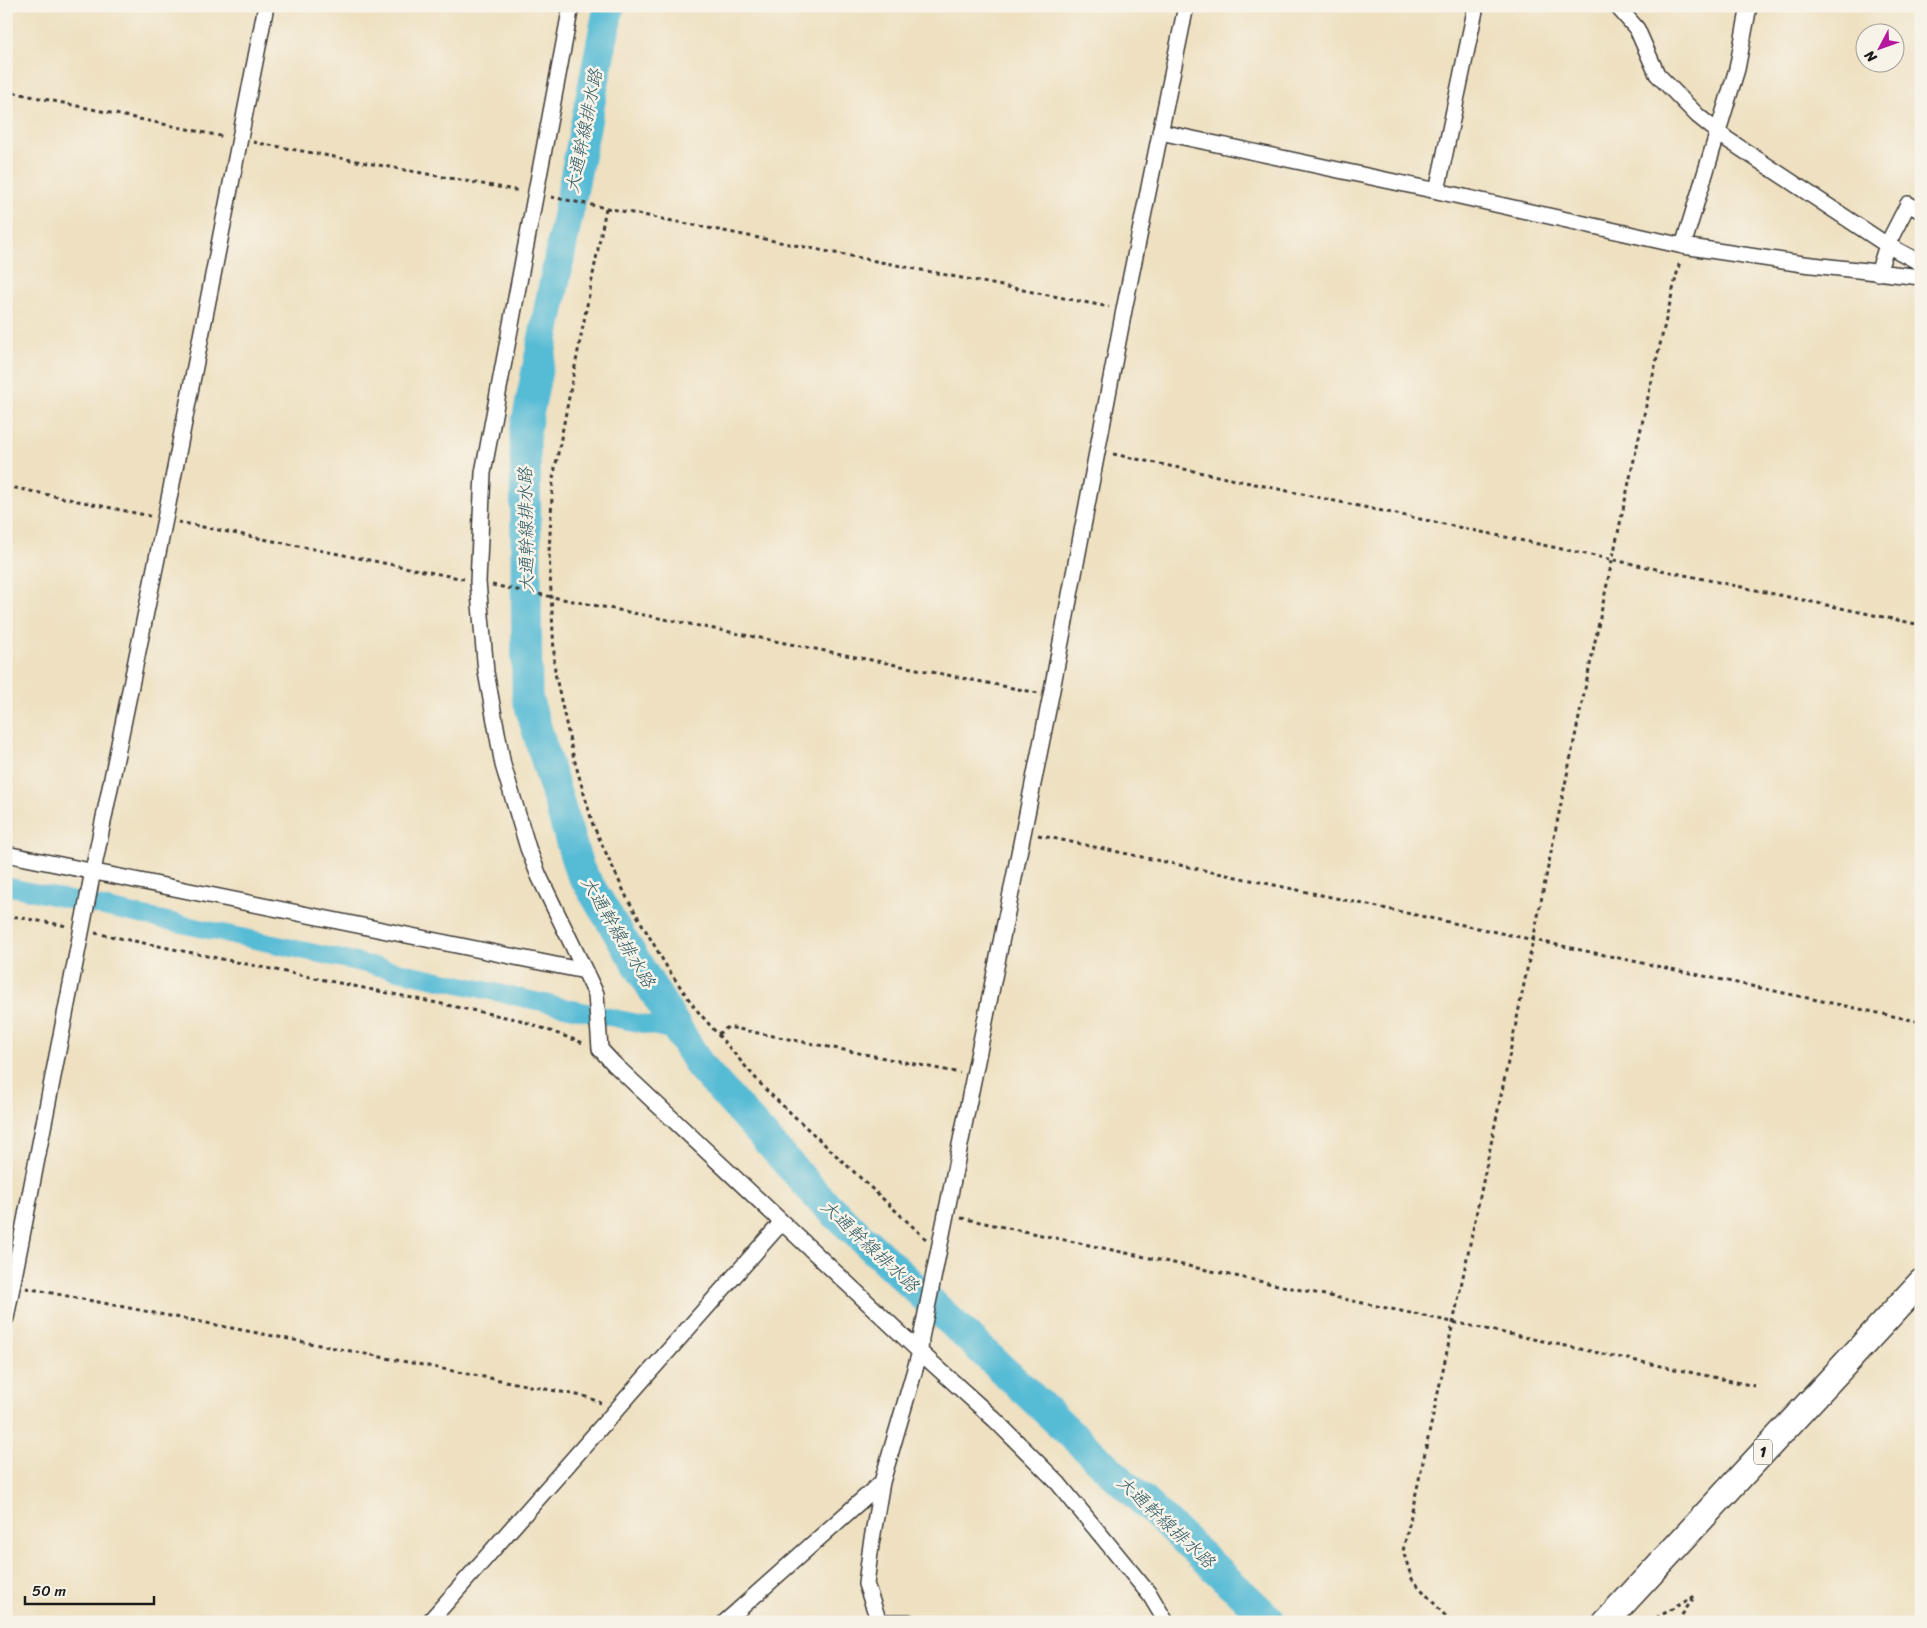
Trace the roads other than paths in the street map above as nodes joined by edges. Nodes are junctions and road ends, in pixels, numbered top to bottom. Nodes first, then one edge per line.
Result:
1 (266, 6) edge
2 (571, 6) edge
3 (1186, 6) edge
4 (1476, 6) edge
5 (1616, 6) edge
6 (1750, 6) edge
7 (1717, 131) junction
8 (1160, 132) junction
9 (1437, 191) junction
10 (1921, 211) edge
11 (1887, 245) junction
12 (1683, 246) junction
13 (1921, 263) edge
14 (1878, 273) junction
15 (1921, 278) edge
16 (6, 854) edge
17 (92, 877) junction
18 (585, 971) junction
19 (782, 1222) junction
20 (1921, 1282) edge
21 (6, 1318) edge
22 (920, 1345) junction
23 (882, 1482) junction
24 (429, 1622) edge
25 (724, 1622) edge
26 (881, 1622) edge
27 (909, 1622) edge
28 (1166, 1622) edge
29 (1606, 1622) edge

1 - 17 street
2 - 18 street
3 - 8 street
4 - 9 street
5 - 7 street
6 - 7 street
7 - 11 street
7 - 12 street
8 - 9 street
8 - 22 street
9 - 12 street
10 - 11 street
11 - 13 street
11 - 14 street
12 - 14 street
14 - 15 street
16 - 17 street
17 - 18 street
17 - 21 street
18 - 19 street
19 - 22 street
19 - 24 street
20 - 29 main road, 1
22 - 23 street
22 - 28 street
23 - 25 street
23 - 26 street
26 - 27 street

